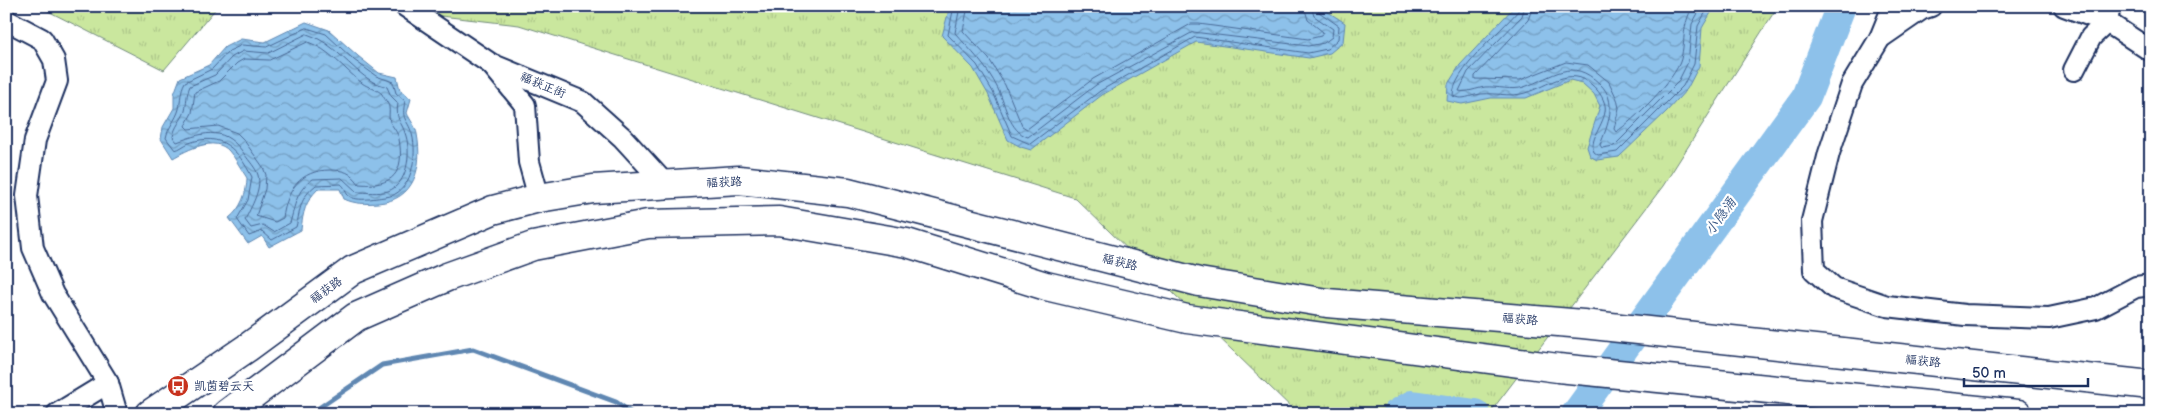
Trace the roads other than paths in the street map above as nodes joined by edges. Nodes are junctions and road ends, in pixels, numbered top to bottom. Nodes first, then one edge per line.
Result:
1 (405, 6) edge
2 (1893, 6) edge
3 (1931, 6) edge
4 (2064, 6) edge
5 (2108, 14) edge
6 (6, 20) edge
7 (1880, 38) junction
8 (2151, 51) edge
9 (491, 64) junction
10 (2074, 70) dead end
11 (666, 185) junction
12 (539, 198) junction
13 (2151, 284) edge
14 (108, 383) junction
15 (2151, 385) edge
16 (57, 414) edge
17 (117, 414) edge
18 (150, 414) edge
19 (227, 414) edge
20 (2018, 414) edge

1 - 9 street, 福获正街
2 - 7 street
3 - 7 street
4 - 5 street
5 - 8 street
5 - 10 street
6 - 14 street
7 - 13 street
9 - 11 street, 福获正街
9 - 12 street
11 - 12 street, 福获路
11 - 15 street, 福获路
12 - 18 street, 福获路
14 - 16 street
14 - 17 street
19 - 20 street

